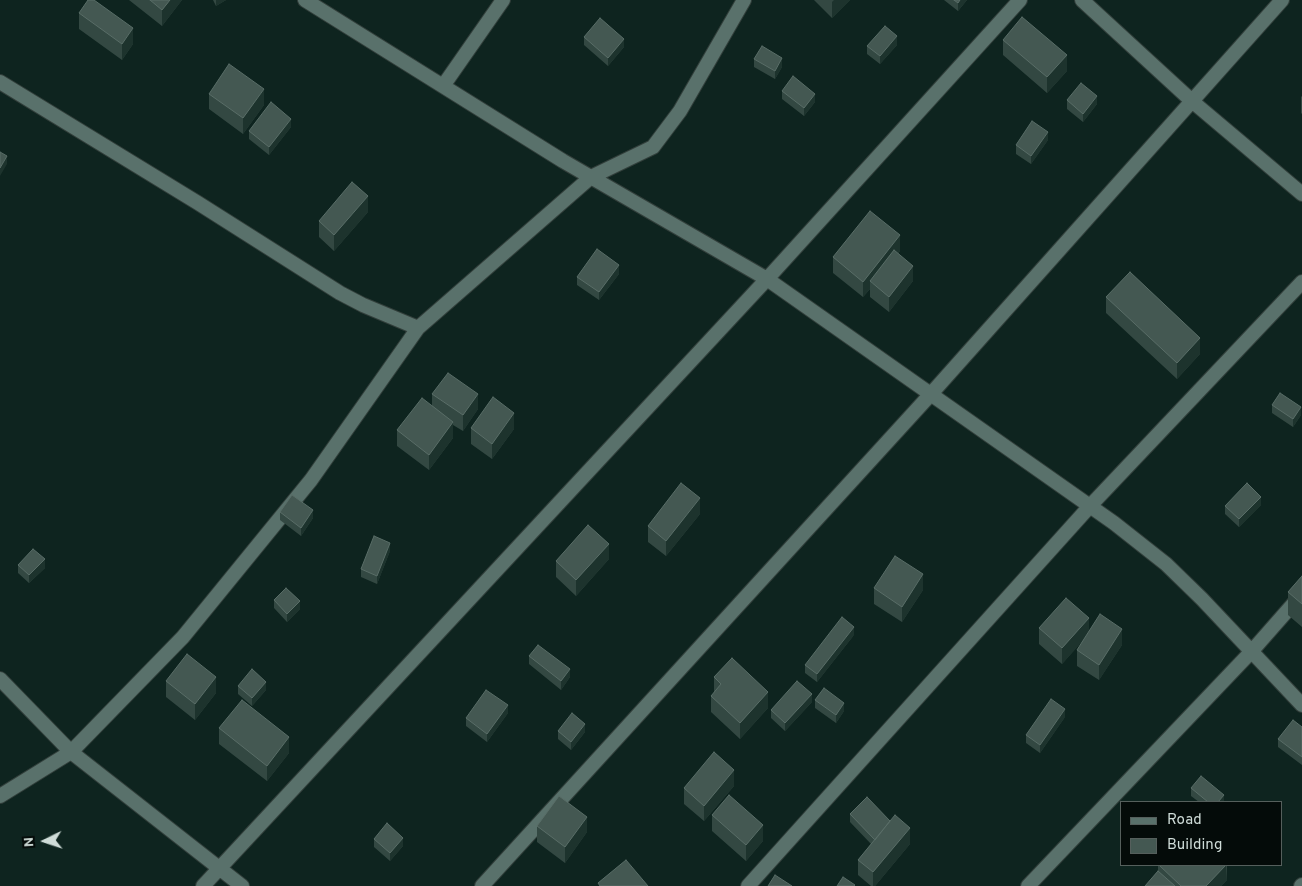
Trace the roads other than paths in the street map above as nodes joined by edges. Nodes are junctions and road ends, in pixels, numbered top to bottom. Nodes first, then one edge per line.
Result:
1 (305, 0) edge
2 (504, 0) edge
3 (744, 0) edge
4 (1020, 0) edge
5 (1082, 0) edge
6 (1282, 0) edge
7 (0, 82) edge
8 (443, 86) junction
9 (1193, 102) junction
10 (591, 177) junction
11 (1302, 194) edge
12 (767, 279) junction
13 (1302, 282) edge
14 (418, 328) junction
15 (930, 394) junction
16 (1090, 506) junction
17 (1302, 594) edge
18 (1251, 652) junction
19 (0, 679) edge
20 (1302, 705) edge
21 (71, 752) junction
22 (0, 796) edge
23 (218, 868) junction
24 (203, 886) edge
25 (242, 886) edge
26 (482, 886) edge
27 (748, 886) edge
28 (1028, 886) edge

1 - 8 street
2 - 8 street
3 - 10 street
4 - 12 street
5 - 9 street
6 - 9 street
7 - 14 street
8 - 10 street
9 - 11 street
9 - 15 street
10 - 12 street
10 - 14 street
12 - 15 street
12 - 23 street
13 - 16 street
14 - 21 street
15 - 16 street
15 - 26 street
16 - 18 street
16 - 27 street
17 - 18 street
18 - 20 street
18 - 28 street
19 - 21 street
21 - 22 street
21 - 23 street
23 - 24 street
23 - 25 street

